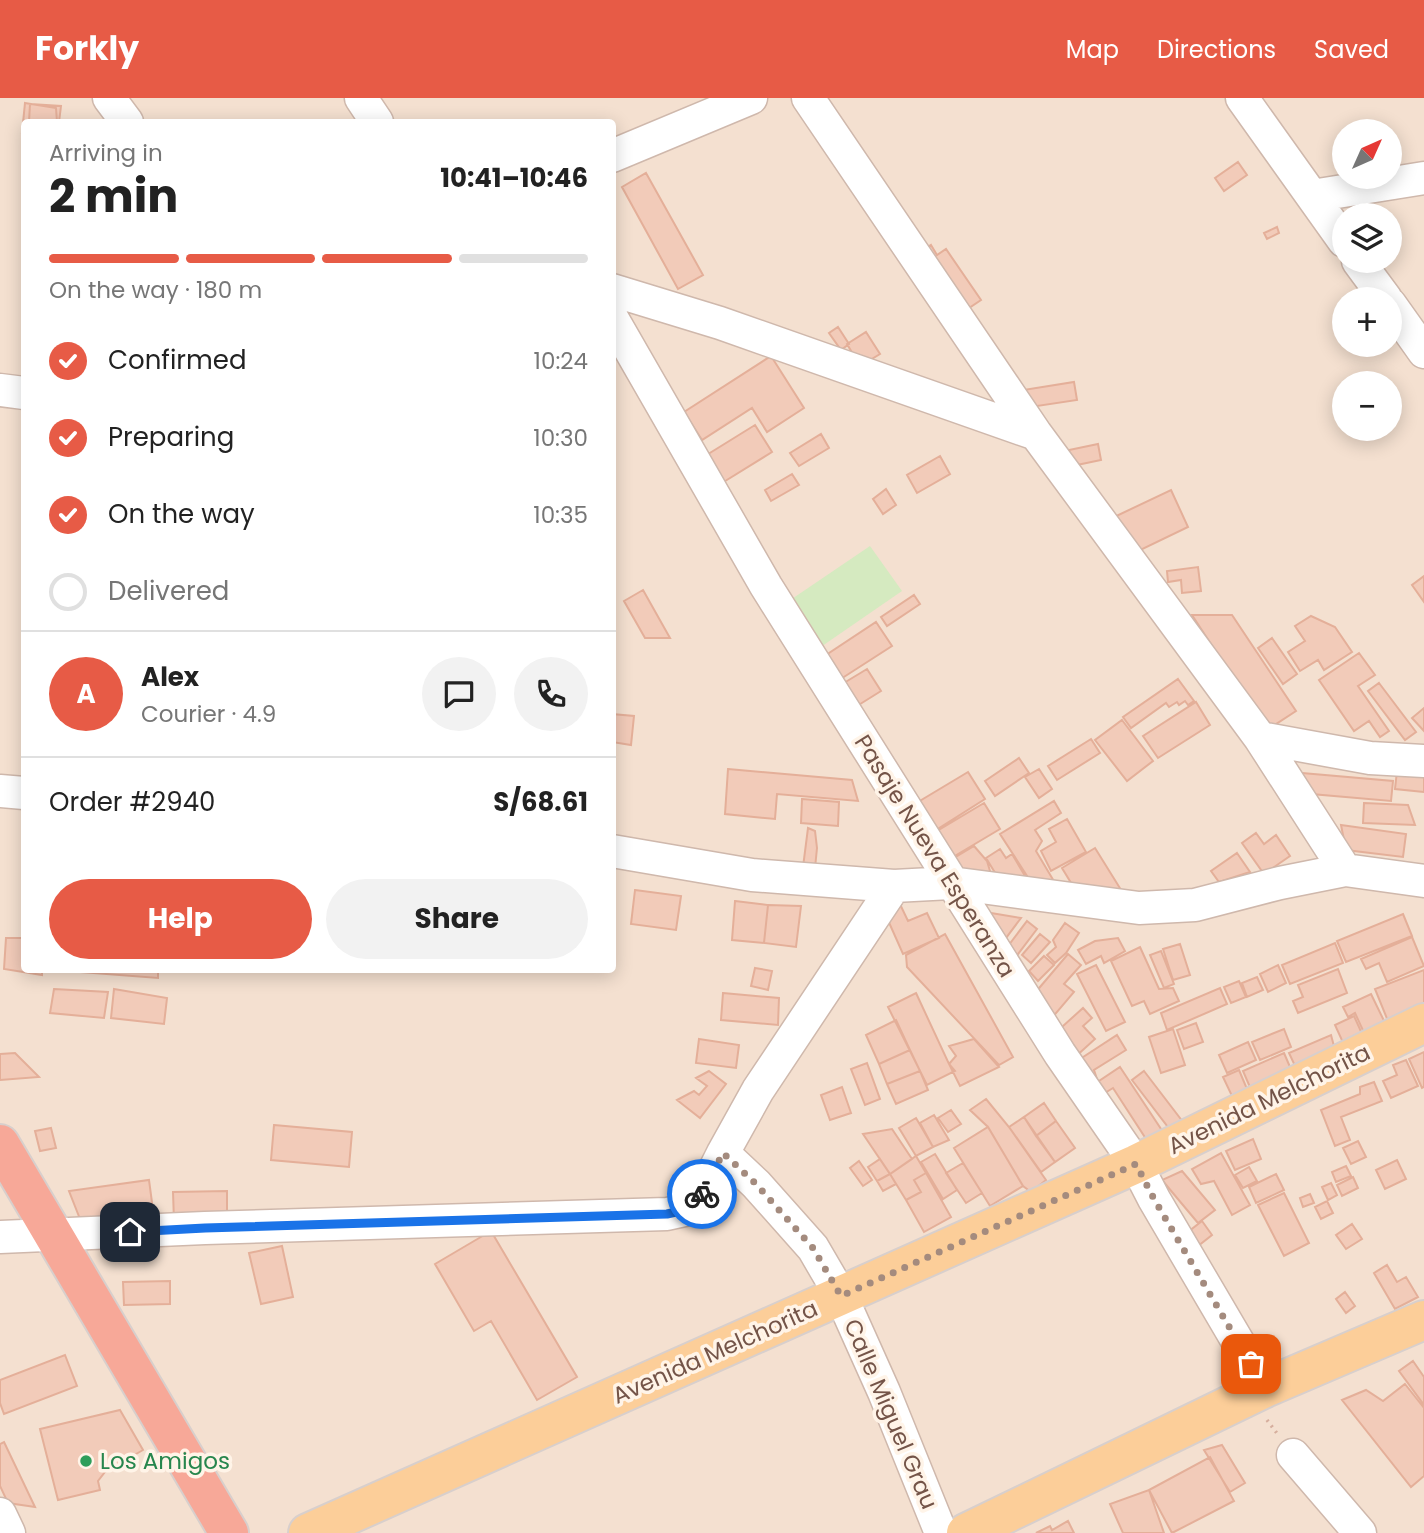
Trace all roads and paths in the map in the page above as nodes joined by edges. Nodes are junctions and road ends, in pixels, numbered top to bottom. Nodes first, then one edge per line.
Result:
1 (109, 98) edge
2 (361, 98) edge
3 (751, 98) edge
4 (808, 98) edge
5 (1242, 98) edge
6 (125, 119) edge
7 (375, 119) edge
8 (616, 154) edge
9 (1424, 178) edge
10 (1312, 196) junction
11 (1332, 224) edge
12 (616, 291) edge
13 (1402, 321) edge
14 (616, 325) edge
15 (1424, 352) edge
16 (0, 390) edge
17 (21, 393) edge
18 (1036, 434) junction
19 (1259, 738) junction
20 (1424, 761) edge
21 (0, 791) edge
22 (21, 793) edge
23 (616, 849) edge
24 (1345, 870) junction
25 (1424, 881) edge
26 (951, 883) junction
27 (894, 886) junction
28 (1424, 1023) edge
29 (0, 1143) edge
30 (723, 1153) junction
31 (1136, 1164) junction
32 (55, 1235) junction
33 (0, 1237) edge
34 (841, 1296) junction
35 (1424, 1320) edge
36 (1257, 1392) junction
37 (1293, 1455) joint
38 (0, 1514) edge
39 (9, 1533) edge
40 (229, 1533) edge
41 (308, 1533) edge
42 (941, 1533) edge
43 (967, 1533) edge
44 (1360, 1533) edge

1 - 6 street
2 - 7 street
3 - 8 street
4 - 18 street
5 - 10 street
9 - 10 street
10 - 11 street
12 - 18 street
13 - 15 street
14 - 26 street, Pasaje Nueva Esperanza
16 - 17 street
18 - 19 street
19 - 20 street
19 - 24 street
21 - 22 street
23 - 27 street
24 - 25 street
24 - 26 street
26 - 27 street
26 - 31 street, Pasaje Nueva Esperanza
27 - 30 street
28 - 31 main road, Avenida Melchorita
29 - 32 highway
30 - 32 street
30 - 34 street, Calle Miguel Grau
31 - 34 main road, Avenida Melchorita
31 - 36 street, Pasaje Nueva Esperanza
32 - 33 street
32 - 40 highway
34 - 41 main road, Avenida Melchorita
34 - 42 street, Calle Miguel Grau
35 - 36 main road
36 - 37 path
36 - 43 main road
37 - 44 street
38 - 39 street

